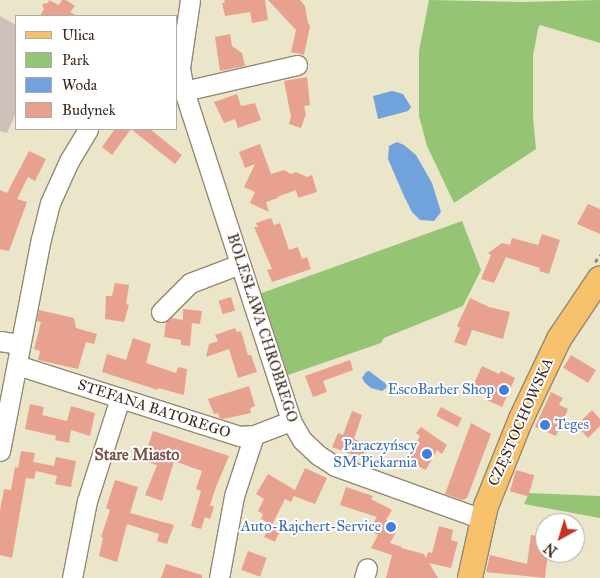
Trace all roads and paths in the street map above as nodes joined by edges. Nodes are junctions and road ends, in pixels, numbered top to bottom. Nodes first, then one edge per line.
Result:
1 (190, 0) edge
2 (179, 52) edge
3 (297, 65) dead end
4 (184, 91) junction
5 (87, 130) edge
6 (240, 264) junction
7 (600, 278) edge
8 (162, 312) dead end
9 (0, 341) edge
10 (20, 344) junction
11 (16, 365) junction
12 (120, 398) junction
13 (291, 420) junction
14 (254, 435) junction
15 (0, 451) edge
16 (482, 519) junction
17 (72, 578) edge
18 (220, 578) edge
19 (470, 578) edge

1 - 2 street, BOLESŁAWA CHROBREGO
2 - 4 street, BOLESŁAWA CHROBREGO
3 - 4 street
4 - 6 street, BOLESŁAWA CHROBREGO
5 - 10 street
6 - 8 street
6 - 13 street, BOLESŁAWA CHROBREGO
7 - 16 main road, CZĘSTOCHOWSKA
9 - 10 street
10 - 11 street
11 - 12 street, STEFANA BATOREGO
11 - 15 street
12 - 14 street, STEFANA BATOREGO
12 - 17 street
13 - 14 street, STEFANA BATOREGO
13 - 16 street, BOLESŁAWA CHROBREGO
14 - 18 street
16 - 19 main road, CZĘSTOCHOWSKA

